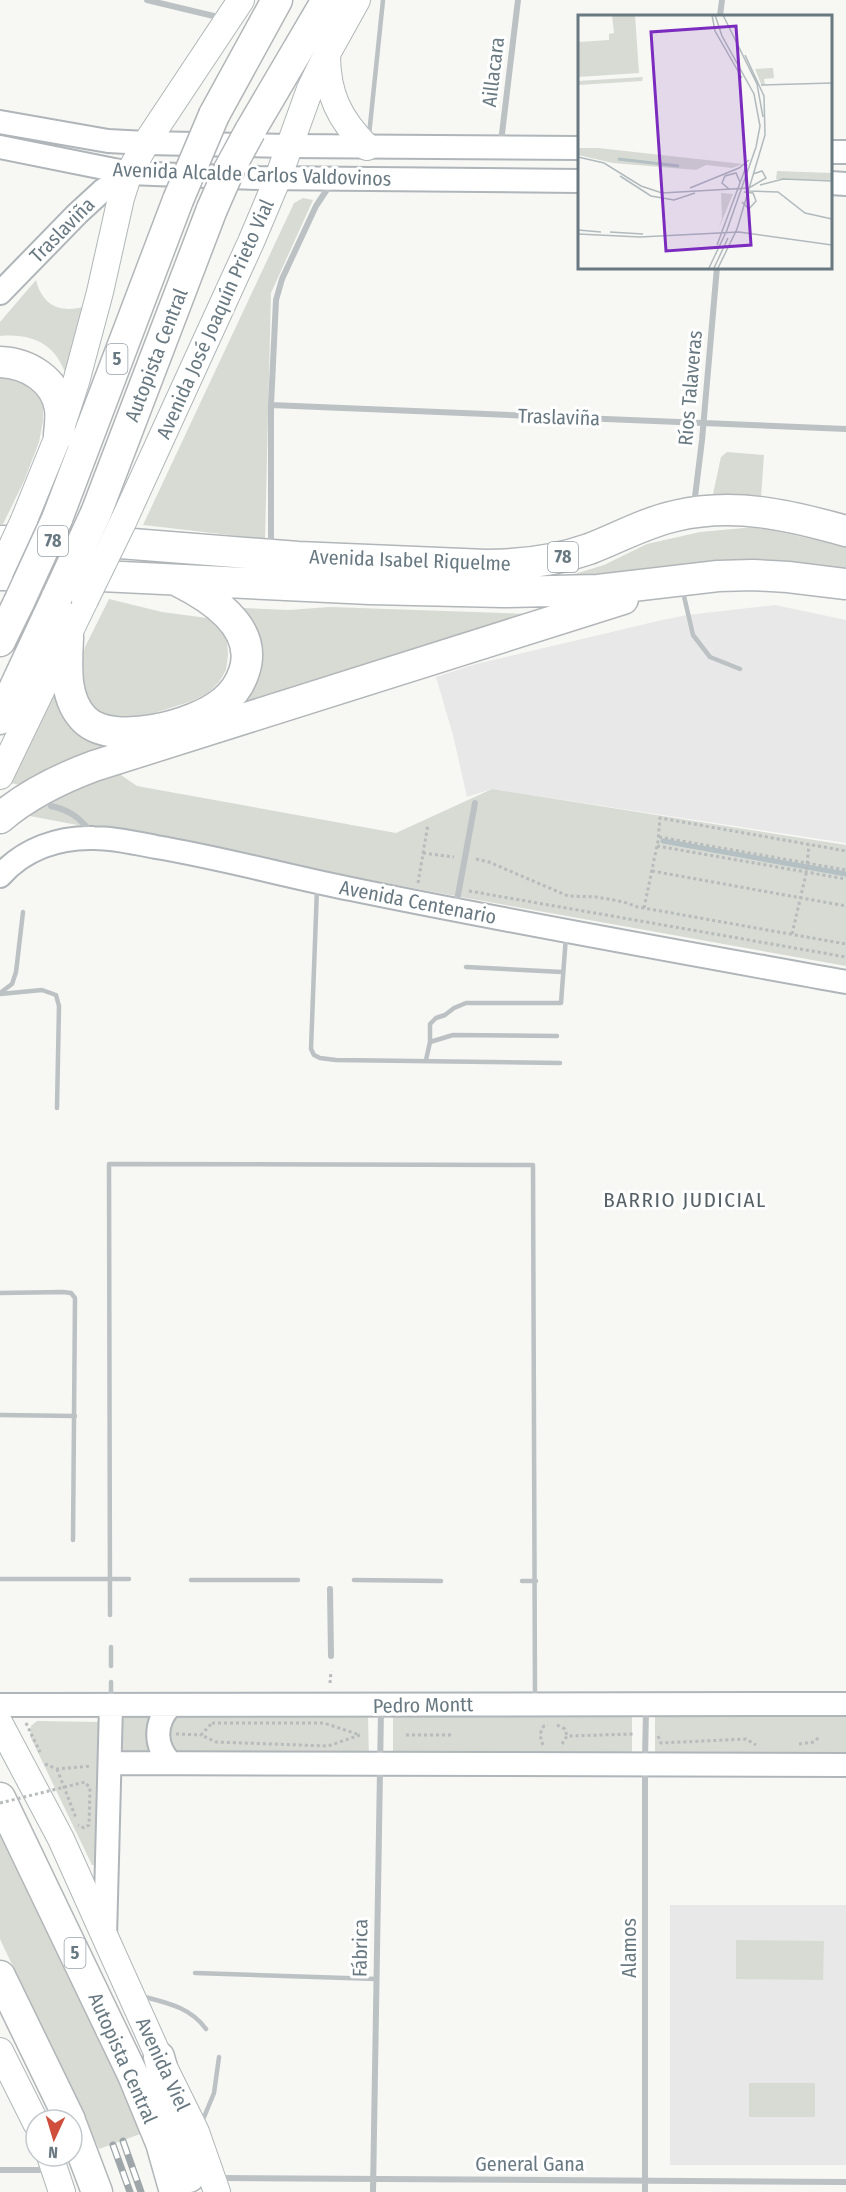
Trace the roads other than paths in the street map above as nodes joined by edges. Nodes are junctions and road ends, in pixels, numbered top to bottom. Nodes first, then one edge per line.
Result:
1 (147, 0) edge
2 (277, 0) edge
3 (327, 0) edge
4 (357, 0) edge
5 (383, 0) edge
6 (518, 0) edge
7 (722, 0) edge
8 (235, 10) edge
9 (720, 15) edge
10 (327, 54) junction
11 (0, 123) edge
12 (146, 143) junction
13 (288, 146) junction
14 (0, 147) edge
15 (367, 147) junction
16 (500, 147) junction
17 (546, 148) junction
18 (578, 148) edge
19 (129, 173) junction
20 (278, 178) junction
21 (334, 179) junction
22 (545, 181) junction
23 (578, 181) edge
24 (831, 183) edge
25 (846, 184) edge
26 (717, 268) edge
27 (0, 293) edge
28 (0, 362) edge
29 (271, 405) junction
30 (703, 424) junction
31 (846, 429) edge
32 (59, 434) junction
33 (693, 512) junction
34 (110, 517) junction
35 (846, 531) edge
36 (0, 541) edge
37 (271, 555) junction
38 (0, 574) edge
39 (172, 579) junction
40 (684, 580) junction
41 (846, 584) edge
42 (71, 599) junction
43 (68, 637) junction
44 (0, 641) edge
45 (740, 669) dead end
46 (0, 719) edge
47 (0, 776) edge
48 (475, 803) dead end
49 (51, 806) dead end
50 (0, 818) edge
51 (94, 838) junction
52 (0, 876) edge
53 (317, 883) junction
54 (456, 910) junction
55 (23, 912) dead end
56 (567, 930) junction
57 (466, 967) dead end
58 (562, 972) junction
59 (846, 982) edge
60 (0, 994) edge
61 (558, 1036) dead end
62 (430, 1042) junction
63 (426, 1060) junction
64 (560, 1063) dead end
65 (57, 1108) dead end
66 (0, 1293) edge
67 (0, 1415) edge
68 (75, 1416) junction
69 (73, 1540) dead end
70 (0, 1579) edge
71 (109, 1579) junction
72 (129, 1579) dead end
73 (191, 1580) dead end
74 (298, 1580) dead end
75 (354, 1580) dead end
76 (441, 1581) dead end
77 (522, 1581) dead end
78 (536, 1581) junction
79 (330, 1589) dead end
80 (110, 1614) dead end
81 (111, 1647) dead end
82 (331, 1656) dead end
83 (111, 1666) dead end
84 (111, 1682) dead end
85 (535, 1704) junction
86 (646, 1704) junction
87 (846, 1704) edge
88 (0, 1705) edge
89 (111, 1705) junction
90 (171, 1705) junction
91 (381, 1705) junction
92 (0, 1724) edge
93 (110, 1763) junction
94 (171, 1763) junction
95 (380, 1764) junction
96 (645, 1765) junction
97 (846, 1765) edge
98 (0, 1798) edge
99 (105, 1938) junction
100 (195, 1973) dead end
101 (0, 1977) edge
102 (376, 1979) junction
103 (130, 1993) junction
104 (206, 2029) dead end
105 (0, 2051) edge
106 (159, 2057) junction
107 (219, 2057) dead end
108 (28, 2108) edge
109 (63, 2108) edge
110 (196, 2132) junction
111 (84, 2158) edge
112 (0, 2170) edge
113 (56, 2173) edge
114 (373, 2179) junction
115 (645, 2181) junction
116 (846, 2182) edge
117 (207, 2187) edge
118 (97, 2192) edge
119 (175, 2192) edge
120 (373, 2192) edge
121 (645, 2192) edge

1 - 8 street
2 - 44 highway, Autopista Central / 5, bridge
3 - 34 highway, Autopista Central / 5, bridge
4 - 10 main road, Avenida José Joaquín Prieto Vial
5 - 15 lane
6 - 16 street, Aillacara
7 - 9 street
8 - 12 main road
10 - 13 main road, Avenida José Joaquín Prieto Vial
10 - 15 main road
11 - 12 street, Avenida Alcalde Carlos Valdovinos
12 - 13 street, Avenida Alcalde Carlos Valdovinos
12 - 19 main road
13 - 15 street, Avenida Alcalde Carlos Valdovinos
13 - 20 main road, Avenida José Joaquín Prieto Vial
14 - 19 street, Avenida Alcalde Carlos Valdovinos
15 - 16 street, Avenida Alcalde Carlos Valdovinos
16 - 17 street, Avenida Alcalde Carlos Valdovinos
17 - 18 street, Avenida Alcalde Carlos Valdovinos
17 - 22 street
19 - 20 street, Avenida Alcalde Carlos Valdovinos
19 - 27 street, Traslaviña
19 - 32 main road
20 - 21 street, Avenida Alcalde Carlos Valdovinos
20 - 34 main road, Avenida José Joaquín Prieto Vial
21 - 22 street, Avenida Alcalde Carlos Valdovinos
21 - 29 street
22 - 23 street, Avenida Alcalde Carlos Valdovinos
24 - 25 street
26 - 30 street, Ríos Talaveras
28 - 32 highway
29 - 30 street, Traslaviña
29 - 37 street
30 - 31 street, Traslaviña
30 - 33 street, Ríos Talaveras
32 - 38 main road, bridge
33 - 35 highway, Avenida Isabel Riquelme / 78
33 - 37 highway, Avenida Isabel Riquelme / 78
34 - 42 highway, Autopista Central / 5, bridge
36 - 37 highway, Avenida Isabel Riquelme / 78
38 - 39 highway, Avenida Isabel Riquelme / 78
39 - 40 highway, Avenida Isabel Riquelme / 78
39 - 43 highway
40 - 41 highway, Avenida Isabel Riquelme / 78
40 - 45 lane
40 - 50 highway
42 - 43 main road
42 - 46 highway, Autopista Central / 5
43 - 47 main road
48 - 54 street
49 - 51 street
51 - 52 street, Avenida Centenario
51 - 53 street, Avenida Centenario
53 - 54 street, Avenida Centenario
53 - 63 lane
54 - 56 street, Avenida Centenario
55 - 60 lane
56 - 58 lane
56 - 59 street, Avenida Centenario
57 - 58 lane
58 - 62 lane
60 - 65 lane
61 - 62 lane
62 - 63 lane
63 - 64 lane
66 - 68 lane
67 - 68 lane
68 - 69 lane
70 - 71 lane
71 - 72 lane
71 - 78 lane
71 - 80 lane
73 - 74 lane
75 - 76 lane
77 - 78 lane
78 - 85 lane
79 - 82 street
81 - 83 lane
84 - 89 lane
85 - 86 street, Pedro Montt
85 - 91 street, Pedro Montt
86 - 87 street, Pedro Montt
86 - 96 street, Alamos
88 - 89 street, Pedro Montt
89 - 90 street, Pedro Montt
89 - 93 street, Avenida Viel
90 - 91 street, Pedro Montt
90 - 94 street
91 - 95 street, Fábrica
92 - 99 main road, Avenida Viel
93 - 94 street
93 - 99 street, Avenida Viel
94 - 95 street
95 - 96 street
95 - 102 street, Fábrica
96 - 97 street
96 - 115 street, Alamos
98 - 119 highway, Autopista Central / 5
99 - 103 main road, Avenida Viel
100 - 102 lane
101 - 109 highway
102 - 114 street, Fábrica
103 - 104 lane
103 - 106 main road, Avenida Viel
105 - 108 main road
106 - 110 main road, Avenida Viel
106 - 117 highway
107 - 110 lane
110 - 117 main road, Avenida Viel
111 - 118 highway
112 - 113 street
114 - 115 street, General Gana
114 - 117 street, General Gana
114 - 120 street, Fábrica
115 - 116 street, General Gana
115 - 121 street, Alamos

